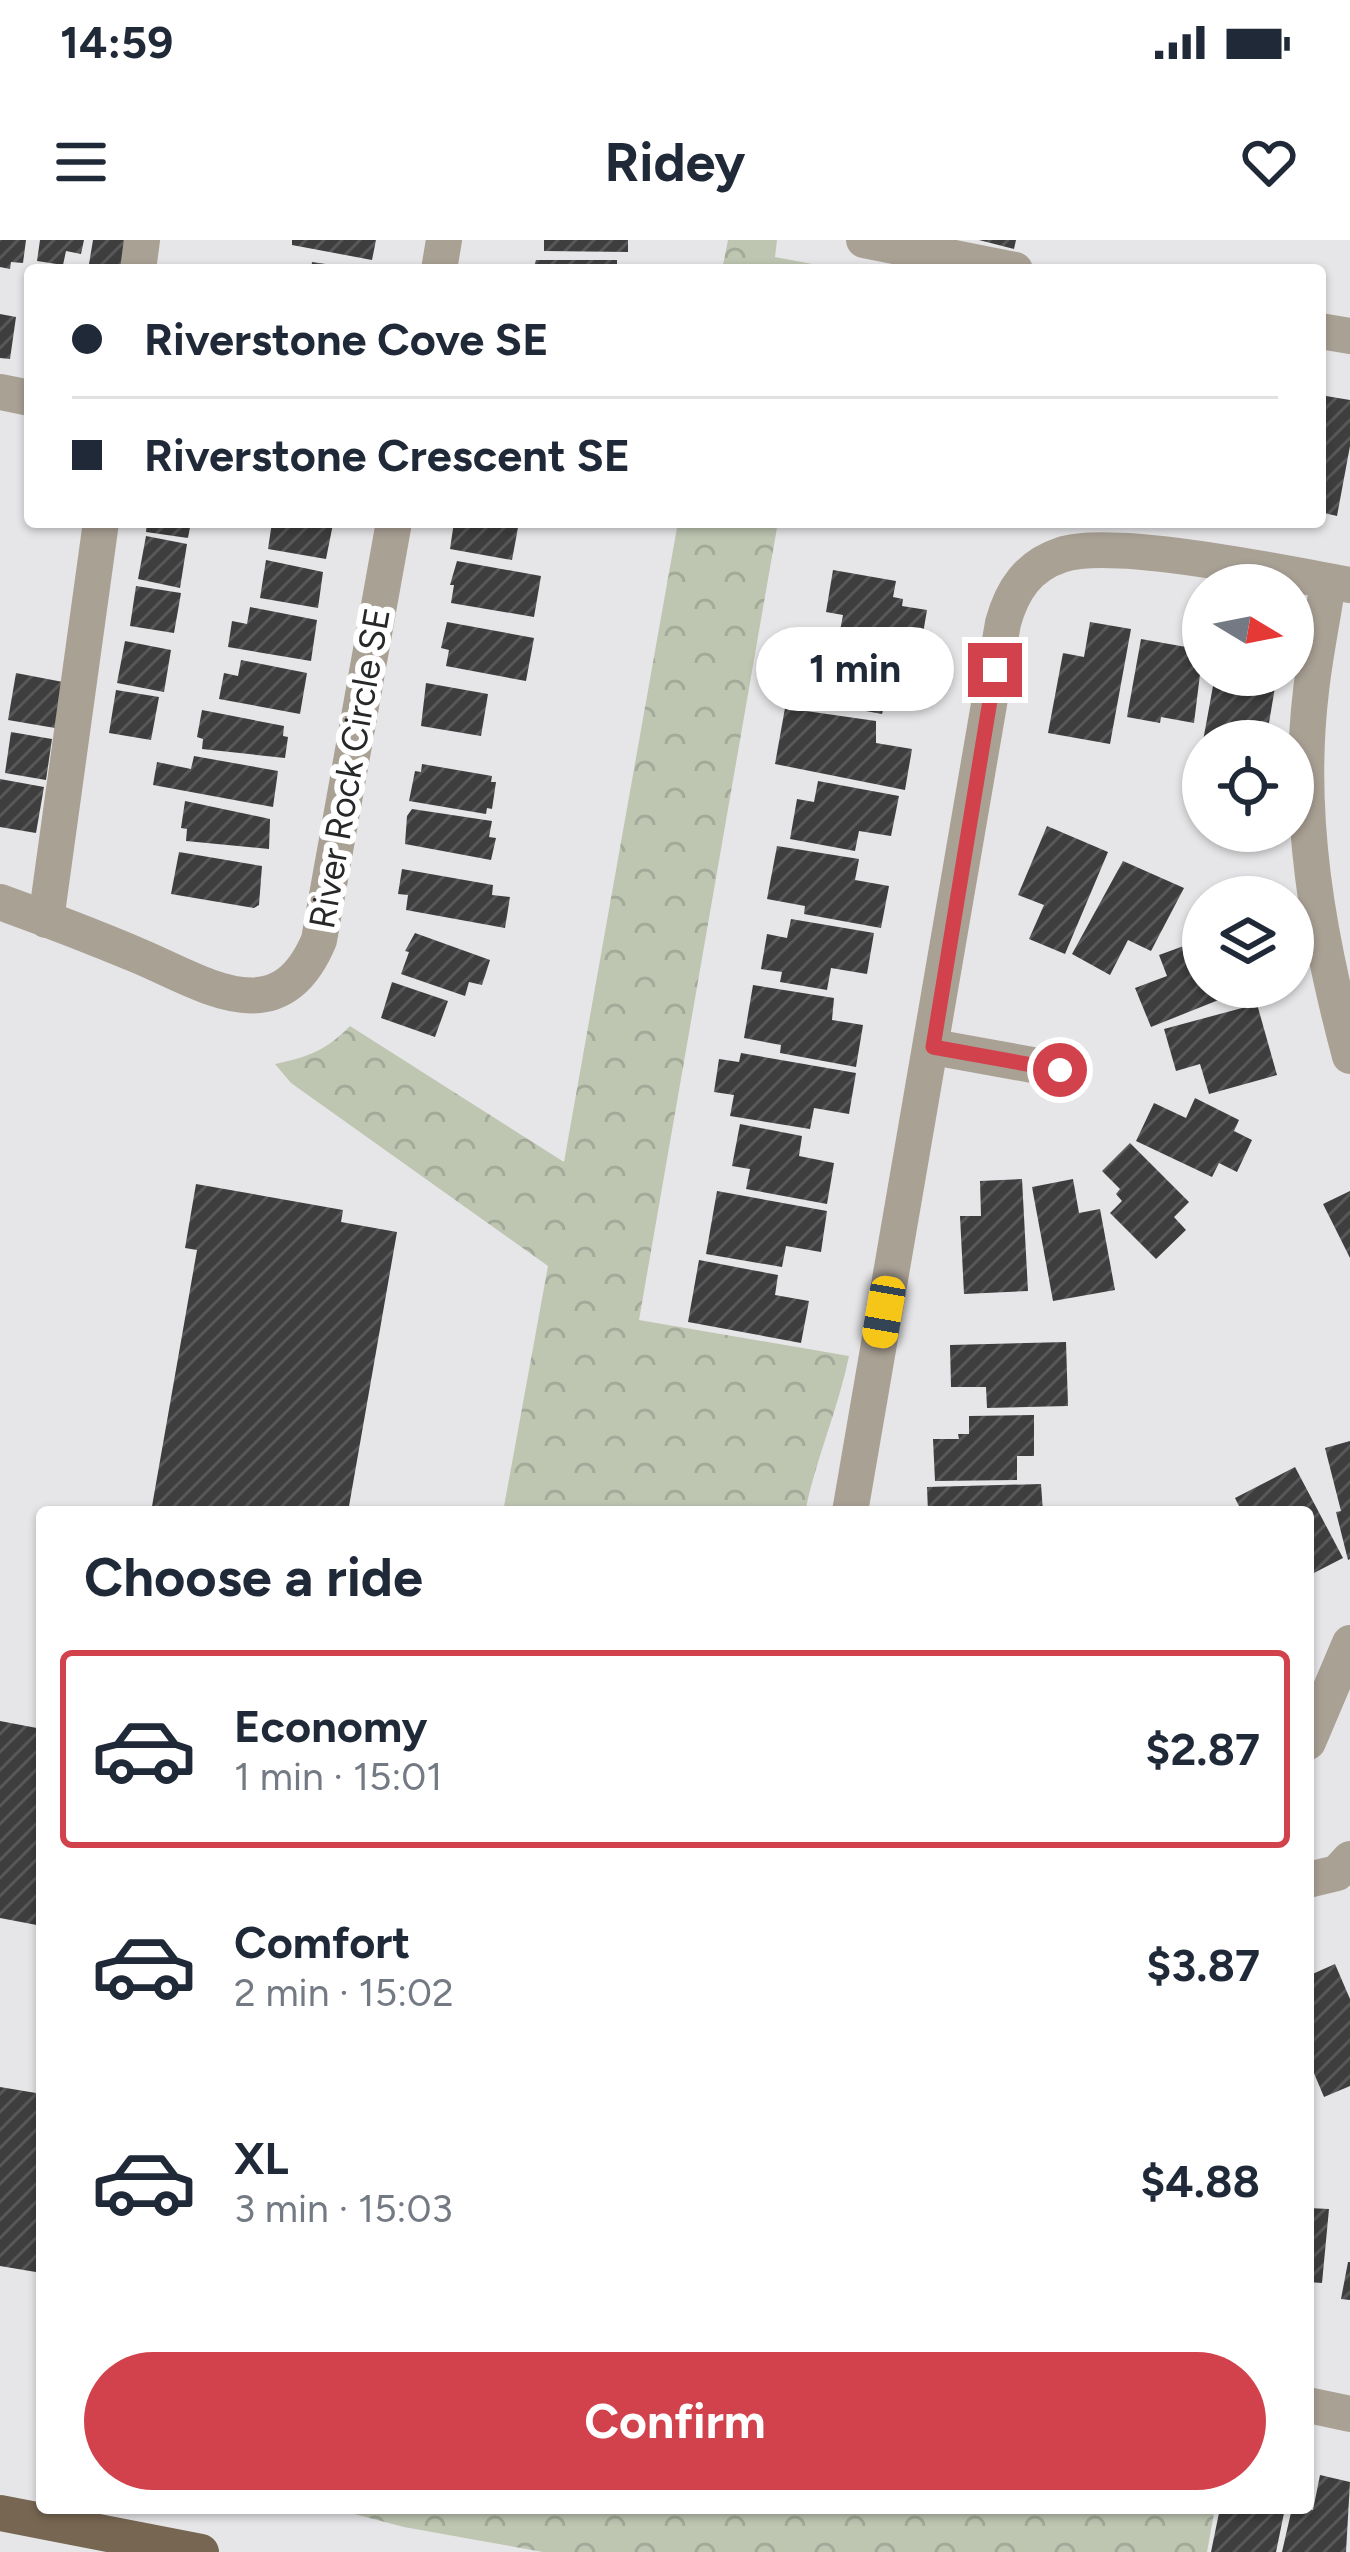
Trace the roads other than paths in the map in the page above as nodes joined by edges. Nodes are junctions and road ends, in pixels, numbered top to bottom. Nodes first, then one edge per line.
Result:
1 (864, 240) edge
2 (985, 264) edge
3 (100, 528) edge
4 (393, 528) edge
5 (1339, 583) edge
6 (0, 902) edge
7 (46, 920) junction
8 (933, 1047) junction
9 (1350, 1056) edge
10 (1060, 1070) dead end
11 (851, 1506) edge
12 (1350, 1643) edge
13 (1314, 1728) edge
14 (1350, 1858) edge
15 (1314, 1879) edge
16 (1314, 2406) edge
17 (1350, 2414) edge
18 (0, 2513) edge
19 (201, 2552) edge

1 - 2 street
3 - 7 street
4 - 7 street, River Rock Circle SE
5 - 8 street
5 - 9 street
6 - 7 street, River Rock Circle SE
8 - 10 street
8 - 11 street
12 - 13 street
14 - 15 street
16 - 17 street
18 - 19 main road

